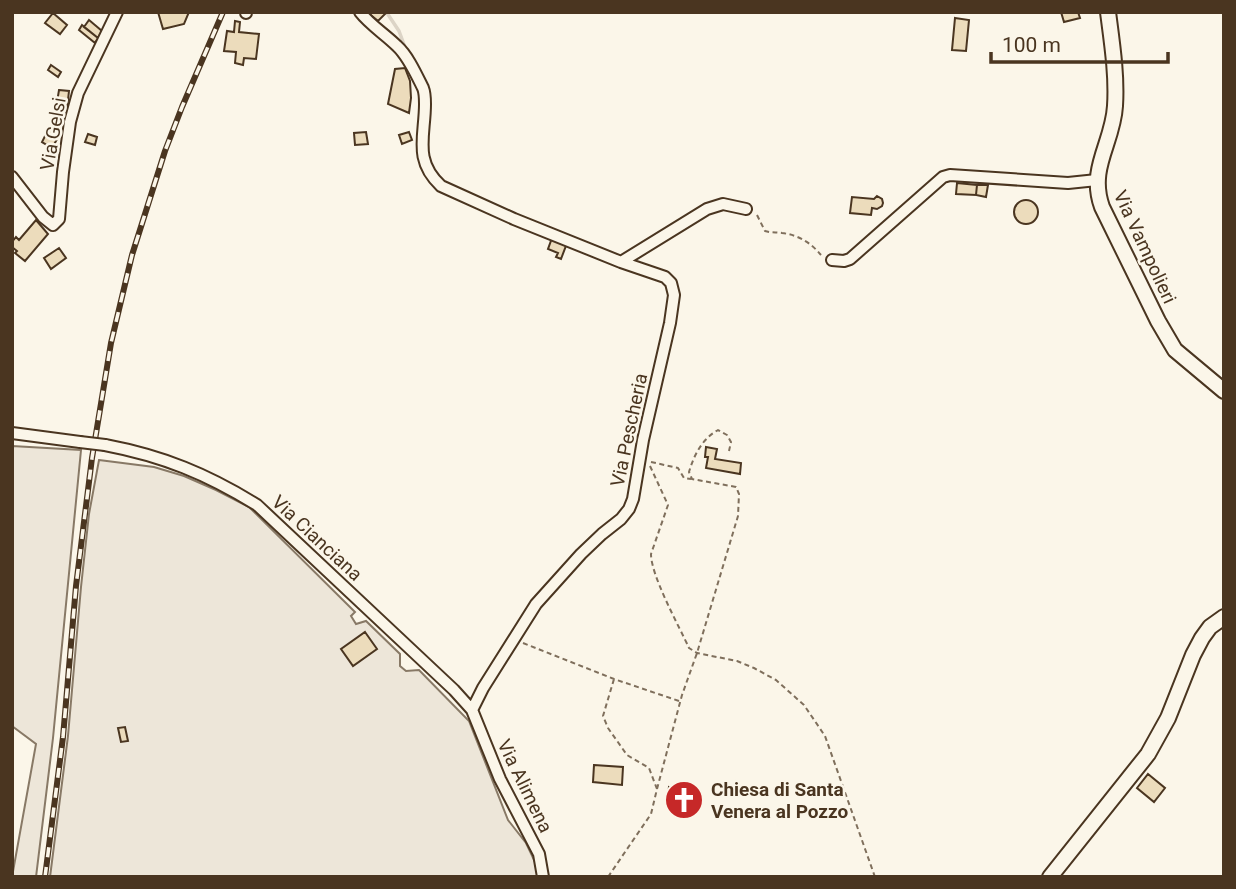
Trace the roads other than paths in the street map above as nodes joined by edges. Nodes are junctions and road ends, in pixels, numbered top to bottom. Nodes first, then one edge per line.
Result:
1 (117, 12) edge
2 (360, 12) edge
3 (1108, 12) edge
4 (12, 177) edge
5 (1097, 180) junction
6 (746, 209) road end
7 (832, 260) road end
8 (621, 262) junction
9 (1224, 391) edge
10 (12, 433) edge
11 (1224, 617) edge
12 (472, 710) junction
13 (543, 877) edge
14 (1050, 877) edge

1 - 4 street, Via Gelsi
2 - 8 street, Via Pescheria
3 - 5 street, Via Vampolieri
5 - 7 street
5 - 9 street, Via Vampolieri
6 - 8 street
8 - 12 street, Via Pescheria
10 - 12 street, Via Cianciana, bridge
11 - 14 street
12 - 13 street, Via Alimena

